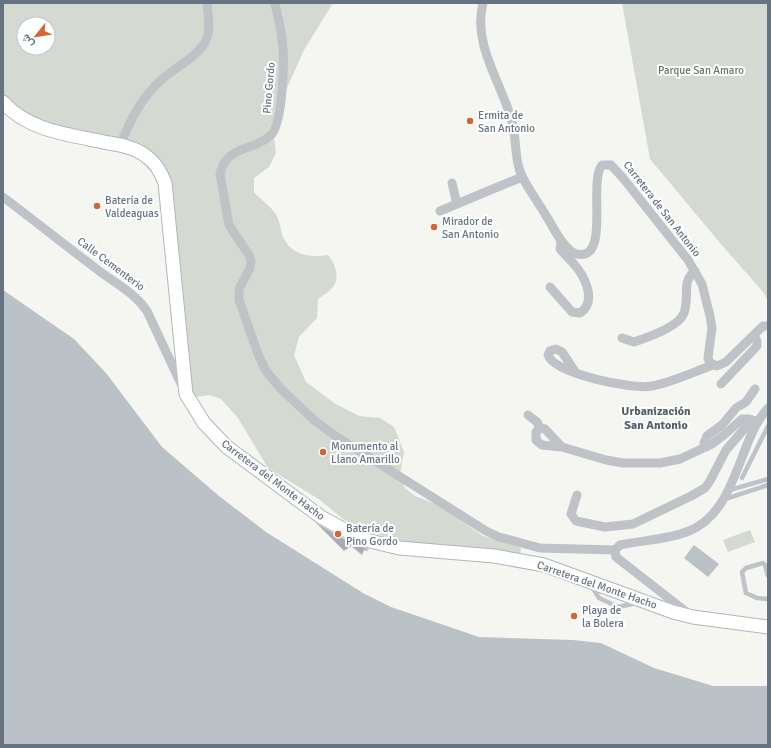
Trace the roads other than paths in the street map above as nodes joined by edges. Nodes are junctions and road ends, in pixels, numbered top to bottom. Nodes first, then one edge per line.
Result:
1 (207, 3) edge
2 (275, 3) edge
3 (482, 3) edge
4 (3, 102) edge
5 (120, 145) junction
6 (522, 177) junction
7 (452, 183) dead end
8 (3, 197) edge
9 (457, 204) junction
10 (440, 211) dead end
11 (561, 242) junction
12 (695, 271) junction
13 (550, 287) dead end
14 (768, 326) edge
15 (754, 335) junction
16 (622, 338) dead end
17 (713, 365) junction
18 (576, 373) dead end
19 (721, 384) dead end
20 (755, 389) dead end
21 (186, 394) junction
22 (768, 408) edge
23 (528, 415) dead end
24 (755, 421) junction
25 (768, 426) edge
26 (540, 428) junction
27 (749, 440) junction
28 (758, 444) junction
29 (562, 447) junction
30 (706, 447) junction
31 (742, 478) dead end
32 (768, 480) edge
33 (768, 486) edge
34 (728, 490) junction
35 (577, 495) dead end
36 (723, 500) junction
37 (615, 550) junction
38 (768, 576) edge
39 (768, 599) edge
40 (693, 617) junction
41 (768, 627) edge

1 - 5 street
2 - 37 street, Pino Gordo
3 - 6 street, Carretera de San Antonio
4 - 5 main road, Carretera del Monte Hacho
5 - 21 main road, Carretera del Monte Hacho
6 - 9 street
6 - 11 street, Carretera de San Antonio
7 - 9 street
8 - 21 street, Calle Cementerio
9 - 10 street
11 - 12 street, Carretera de San Antonio
11 - 13 street
12 - 16 street
12 - 17 street, Carretera de San Antonio
14 - 15 street
15 - 17 street
15 - 19 street
17 - 18 street
20 - 30 street
21 - 40 main road, Carretera del Monte Hacho
22 - 24 street
23 - 26 street
24 - 27 street
24 - 30 street
24 - 35 street
25 - 28 lane
26 - 29 street
26 - 29 street
27 - 28 lane
27 - 34 street
28 - 31 lane
29 - 30 street
32 - 34 lane
33 - 36 lane
34 - 36 street
36 - 37 street
37 - 40 street
38 - 39 lane
40 - 41 main road, Carretera del Monte Hacho

